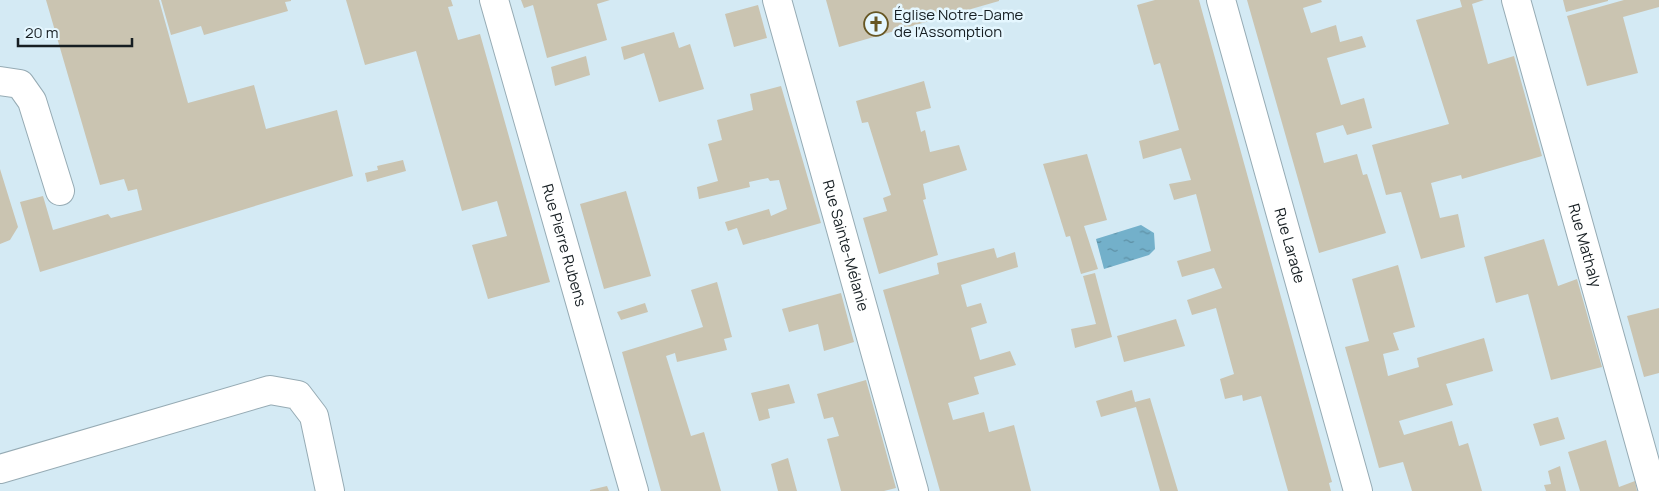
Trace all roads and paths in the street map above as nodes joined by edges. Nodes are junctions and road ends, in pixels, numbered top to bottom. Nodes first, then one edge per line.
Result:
1 (494, 0) edge
2 (777, 0) edge
3 (1221, 0) edge
4 (1516, 0) edge
5 (0, 81) edge
6 (60, 191) dead end
7 (0, 469) edge
8 (330, 491) edge
9 (634, 491) edge
10 (914, 491) edge
11 (1358, 491) edge
12 (1653, 491) edge

1 - 9 street, Rue Pierre Rubens
2 - 10 street, Rue Sainte-Mélanie
3 - 11 street, Rue Larade
4 - 12 street, Rue Mathaly
5 - 6 street
7 - 8 street

